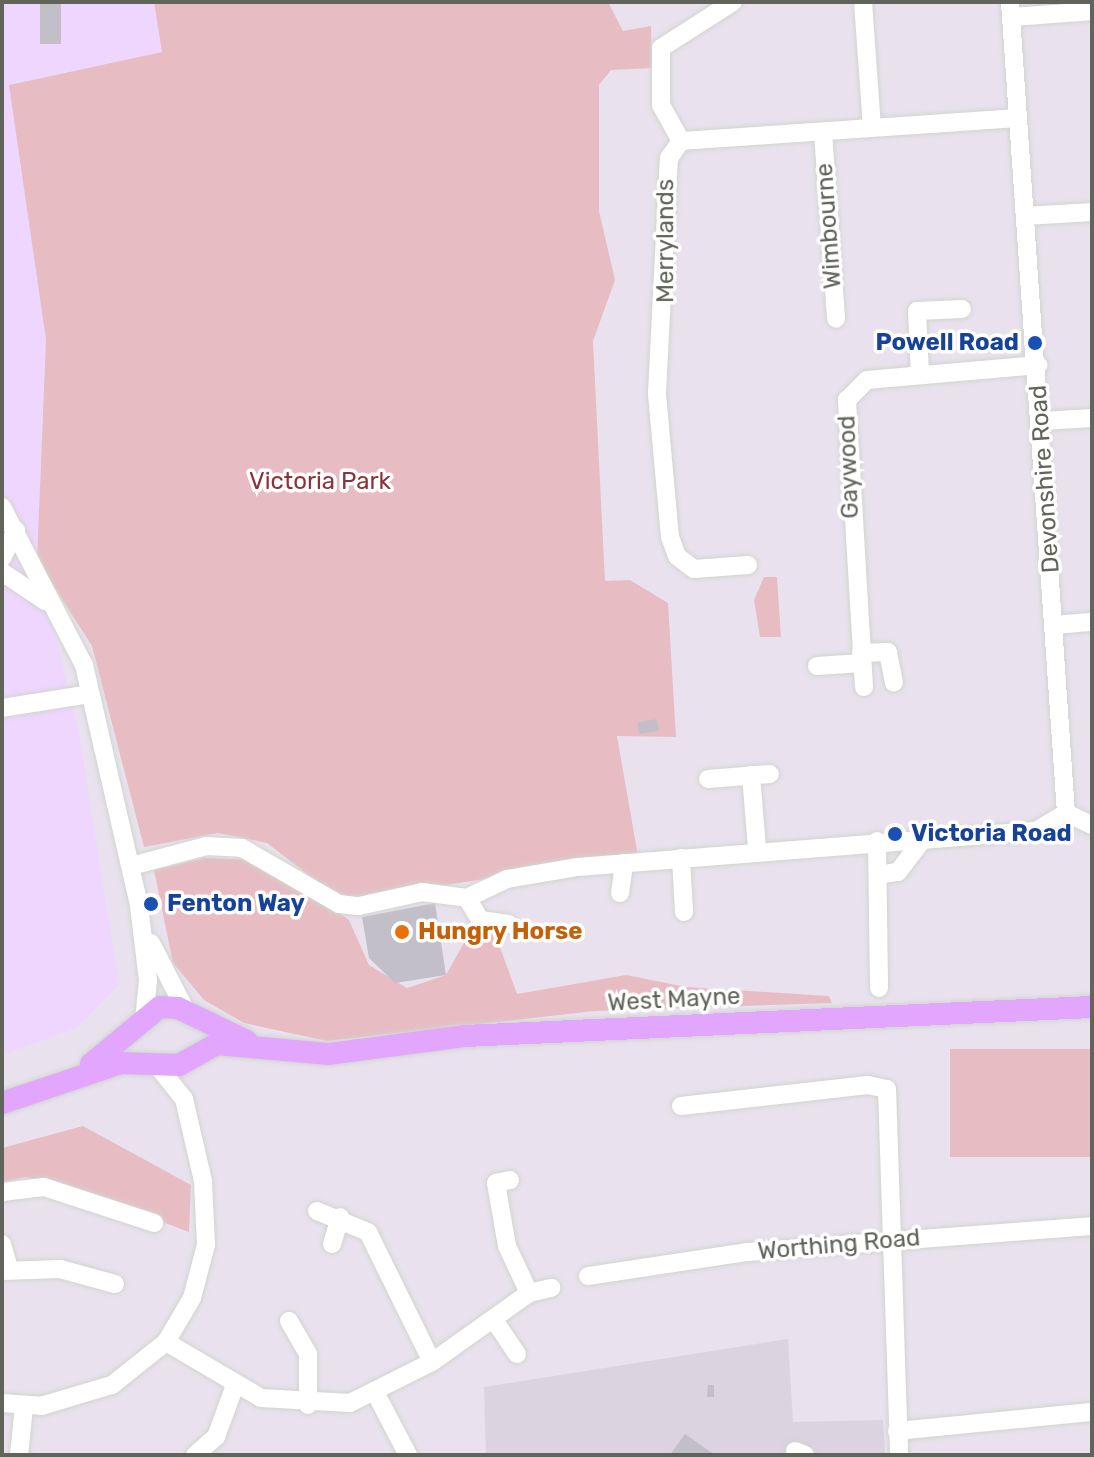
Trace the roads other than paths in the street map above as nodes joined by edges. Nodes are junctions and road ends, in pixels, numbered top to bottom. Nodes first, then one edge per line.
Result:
1 (733, 2) edge
2 (863, 2) edge
3 (1011, 9) edge
4 (1092, 11) edge
5 (1016, 118) junction
6 (872, 127) junction
7 (823, 132) junction
8 (681, 141) junction
9 (1092, 212) edge
10 (1025, 216) junction
11 (962, 309) dead end
12 (836, 319) dead end
13 (1038, 365) junction
14 (920, 375) junction
15 (1092, 418) edge
16 (1041, 421) junction
17 (2, 507) edge
18 (15, 523) junction
19 (2, 558) edge
20 (748, 565) dead end
21 (2, 572) edge
22 (53, 608) junction
23 (1092, 622) edge
24 (1055, 625) junction
25 (862, 658) junction
26 (817, 666) dead end
27 (894, 682) dead end
28 (864, 687) dead end
29 (90, 694) junction
30 (2, 708) edge
31 (770, 774) dead end
32 (751, 775) junction
33 (708, 779) dead end
34 (1066, 813) junction
35 (1092, 825) edge
36 (924, 838) junction
37 (877, 841) junction
38 (757, 848) junction
39 (681, 858) junction
40 (624, 863) junction
41 (131, 866) junction
42 (878, 875) junction
43 (620, 893) dead end
44 (467, 898) junction
45 (139, 906) junction
46 (684, 912) dead end
47 (509, 924) dead end
48 (879, 988) dead end
49 (1092, 1007) edge
50 (186, 1011) junction
51 (144, 1020) junction
52 (260, 1045) junction
53 (196, 1053) junction
54 (155, 1063) junction
55 (64, 1078) junction
56 (2, 1103) edge
57 (681, 1106) dead end
58 (188, 1109) junction
59 (495, 1183) dead end
60 (2, 1192) edge
61 (317, 1211) dead end
62 (340, 1217) junction
63 (154, 1223) dead end
64 (1092, 1226) edge
65 (893, 1240) junction
66 (2, 1244) edge
67 (332, 1244) dead end
68 (5, 1270) edge
69 (588, 1276) dead end
70 (115, 1284) dead end
71 (551, 1288) dead end
72 (529, 1293) junction
73 (494, 1320) junction
74 (289, 1321) dead end
75 (166, 1342) junction
76 (517, 1354) dead end
77 (432, 1362) junction
78 (234, 1388) junction
79 (377, 1396) junction
80 (2, 1403) edge
81 (308, 1405) junction
82 (24, 1407) junction
83 (1092, 1412) edge
84 (897, 1431) junction
85 (205, 1453) edge
86 (19, 1455) edge
87 (408, 1455) edge
88 (899, 1455) edge

1 - 8 street
2 - 6 street
3 - 4 street
3 - 5 street, Devonshire Road
5 - 6 street
5 - 10 street, Devonshire Road
6 - 7 street
7 - 8 street
7 - 12 street, Wimbourne
8 - 20 street, Merrylands
9 - 10 street
10 - 13 street, Devonshire Road
11 - 14 street
13 - 14 street, Gaywood
13 - 16 street, Devonshire Road
14 - 25 street, Gaywood
15 - 16 street
16 - 24 street, Devonshire Road
17 - 18 street
18 - 19 street
18 - 22 street
21 - 22 street
22 - 29 street
23 - 24 street
24 - 34 street, Devonshire Road
25 - 26 street
25 - 27 street
25 - 28 street, Gaywood
29 - 30 street
29 - 41 street
31 - 32 street
32 - 33 street
32 - 38 street
34 - 35 street
34 - 36 street
36 - 37 street
36 - 42 street
37 - 38 street
37 - 42 street
38 - 39 street
39 - 40 street
39 - 46 street
40 - 43 street
40 - 44 street
41 - 44 street
41 - 45 street
42 - 48 street
44 - 47 street
45 - 50 street
45 - 51 street
49 - 52 main road, West Mayne
50 - 51 main road, West Mayne
50 - 52 main road, West Mayne
50 - 53 main road
51 - 54 main road
51 - 55 main road, West Mayne
52 - 53 main road, West Mayne
53 - 54 main road, West Mayne
53 - 58 street
54 - 55 main road, West Mayne
54 - 58 street
55 - 56 main road, West Mayne
57 - 65 street
58 - 75 street
59 - 72 street
60 - 63 street
61 - 62 street
62 - 67 street
62 - 77 street
64 - 65 street, Worthing Road
65 - 69 street, Worthing Road
65 - 84 street
66 - 68 street
68 - 70 street
71 - 72 street
72 - 73 street
73 - 76 street
73 - 77 street
74 - 81 street
75 - 78 street
75 - 82 street
77 - 79 street
78 - 81 street
78 - 85 street
79 - 81 street
79 - 87 street
80 - 82 street
82 - 86 street
83 - 84 street
84 - 88 street

